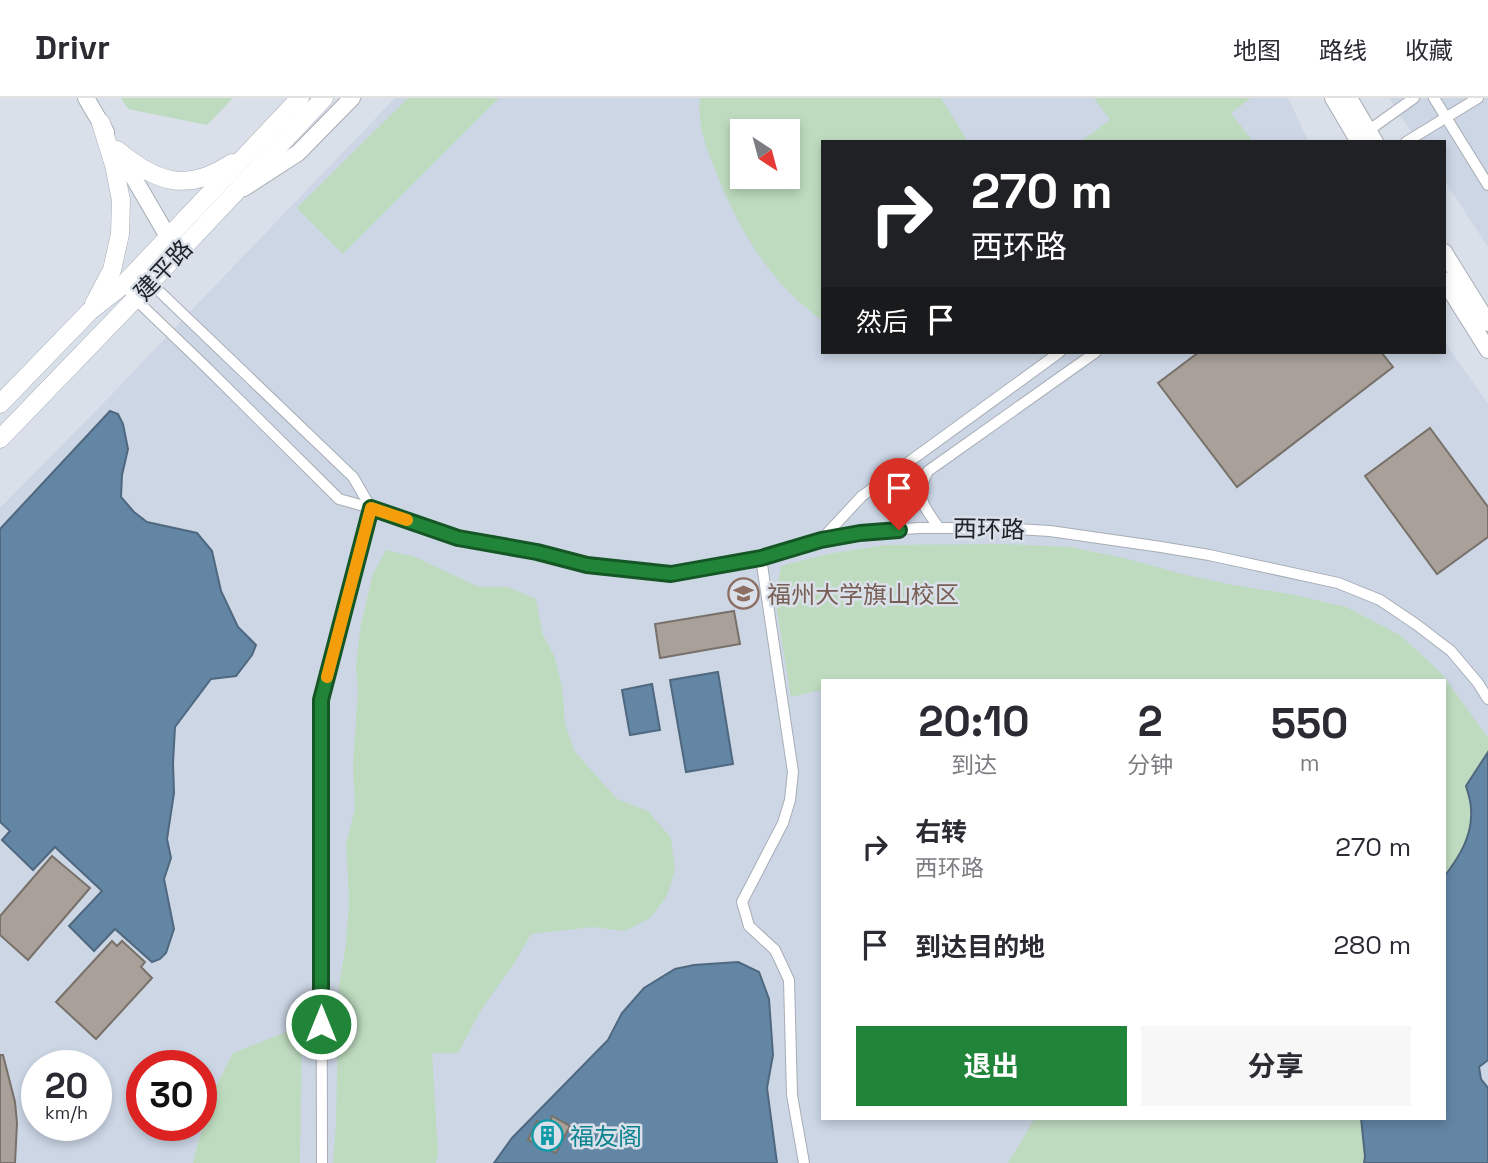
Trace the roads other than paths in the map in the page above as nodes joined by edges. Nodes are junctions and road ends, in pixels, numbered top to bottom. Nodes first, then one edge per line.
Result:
1 (86, 98) edge
2 (299, 98) edge
3 (324, 98) edge
4 (352, 98) edge
5 (1333, 98) edge
6 (1349, 98) edge
7 (1414, 98) edge
8 (1434, 98) edge
9 (1478, 98) edge
10 (1446, 118) junction
11 (101, 123) junction
12 (1362, 139) edge
13 (1409, 140) edge
14 (117, 150) junction
15 (250, 151) junction
16 (1488, 185) edge
17 (231, 198) junction
18 (168, 238) junction
19 (178, 254) junction
20 (1446, 255) edge
21 (137, 270) junction
22 (151, 283) junction
23 (1446, 283) edge
24 (122, 286) junction
25 (135, 299) junction
26 (90, 311) junction
27 (1488, 323) edge
28 (1488, 350) edge
29 (1057, 354) edge
30 (1093, 354) edge
31 (0, 404) edge
32 (0, 439) edge
33 (371, 508) junction
34 (939, 528) junction
35 (821, 540) junction
36 (761, 558) junction
37 (1488, 699) edge
38 (322, 1163) edge
39 (804, 1163) edge

1 - 11 street
2 - 15 main road, 建平路
3 - 17 main road, 建平路
4 - 17 street
5 - 12 street
6 - 12 street
7 - 12 street
8 - 10 street
9 - 10 street
10 - 13 street
10 - 16 street
11 - 14 street
11 - 26 main road
14 - 15 main road
14 - 18 street
15 - 18 main road, 建平路
17 - 19 main road, 建平路
18 - 19 street
18 - 21 main road, 建平路
19 - 22 main road, 建平路
20 - 27 street
21 - 22 street
21 - 24 main road, 建平路
22 - 25 main road, 建平路
22 - 33 street
23 - 28 street
24 - 25 street, 西环路
24 - 26 main road, 建平路
25 - 32 main road, 建平路
25 - 33 street, 西环路
26 - 31 main road, 建平路
29 - 35 street
30 - 34 street
33 - 36 street, 西环路
33 - 38 street
34 - 35 street, 西环路
34 - 37 street, 西环路
35 - 36 street, 西环路
36 - 39 street

